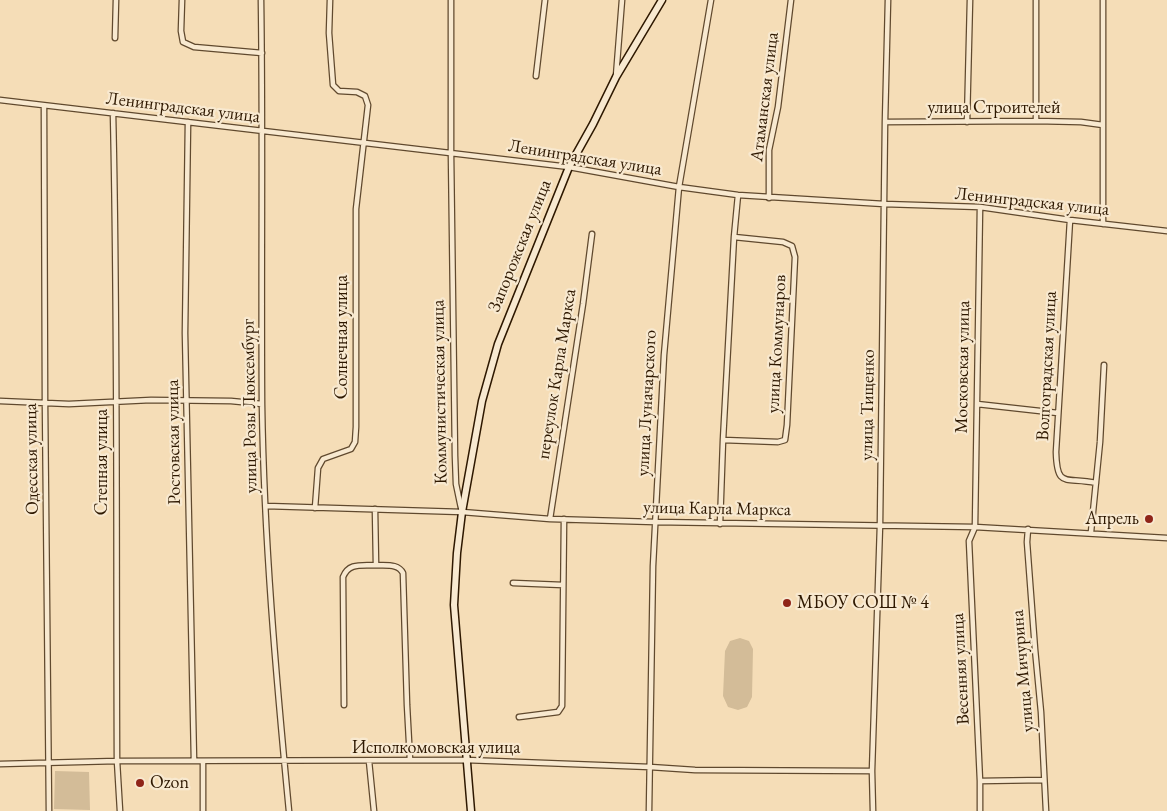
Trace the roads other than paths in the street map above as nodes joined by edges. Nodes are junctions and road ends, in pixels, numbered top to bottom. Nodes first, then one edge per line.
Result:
1 (116, 0) edge
2 (182, 0) edge
3 (261, 0) edge
4 (330, 0) edge
5 (452, 0) edge
6 (546, 0) edge
7 (622, 0) edge
8 (662, 0) edge
9 (710, 0) edge
10 (791, 0) edge
11 (888, 0) edge
12 (970, 0) edge
13 (1036, 0) edge
14 (1104, 0) edge
15 (115, 38) dead end
16 (262, 53) junction
17 (536, 76) dead end
18 (616, 77) junction
19 (0, 100) edge
20 (44, 106) junction
21 (113, 113) junction
22 (1036, 121) junction
23 (188, 122) junction
24 (885, 122) junction
25 (967, 122) junction
26 (1103, 125) junction
27 (263, 131) junction
28 (364, 144) junction
29 (451, 153) junction
30 (569, 167) junction
31 (679, 187) junction
32 (738, 195) junction
33 (769, 198) junction
34 (884, 204) junction
35 (980, 207) junction
36 (1070, 220) junction
37 (1104, 224) junction
38 (1167, 231) edge
39 (592, 234) dead end
40 (734, 237) junction
41 (1104, 365) dead end
42 (0, 401) edge
43 (186, 401) junction
44 (45, 402) junction
45 (115, 402) junction
46 (262, 404) junction
47 (977, 404) junction
48 (1058, 413) junction
49 (723, 440) junction
50 (1096, 483) junction
51 (266, 506) junction
52 (315, 508) junction
53 (375, 509) junction
54 (462, 512) junction
55 (550, 518) junction
56 (564, 519) junction
57 (655, 522) junction
58 (720, 524) junction
59 (880, 525) junction
60 (975, 527) junction
61 (1028, 529) junction
62 (1091, 532) junction
63 (1167, 538) edge
64 (376, 565) junction
65 (513, 583) dead end
66 (563, 585) junction
67 (344, 705) dead end
68 (519, 716) dead end
69 (284, 760) junction
70 (410, 760) junction
71 (466, 760) junction
72 (117, 761) junction
73 (194, 761) junction
74 (204, 761) junction
75 (369, 761) junction
76 (49, 763) junction
77 (0, 764) edge
78 (650, 766) junction
79 (872, 772) junction
80 (1044, 780) junction
81 (980, 781) junction
82 (49, 811) edge
83 (120, 811) edge
84 (203, 811) edge
85 (290, 811) edge
86 (374, 811) edge
87 (471, 811) edge
88 (649, 811) edge
89 (873, 811) edge
90 (980, 811) edge
91 (1046, 811) edge

1 - 15 street
2 - 16 street
3 - 16 street, улица Розы Люксембург
4 - 28 street
5 - 29 street, Коммунистическая улица
6 - 17 street
7 - 18 street, Запорожская улица
8 - 18 main road
9 - 31 street, улица Луначарского
10 - 33 street, Атаманская улица
11 - 24 street, улица Тищенко
12 - 25 street
13 - 22 street
14 - 26 street
16 - 27 street, улица Розы Люксембург
18 - 30 main road, Запорожская улица
19 - 20 street, Ленинградская улица
20 - 21 street, Ленинградская улица
20 - 44 street, Одесская улица
21 - 23 street, Ленинградская улица
21 - 45 street, Степная улица
22 - 25 street, улица Строителей
22 - 26 street, улица Строителей
23 - 27 street, Ленинградская улица
23 - 43 street, Ростовская улица
24 - 25 street, улица Строителей
24 - 34 street, улица Тищенко
26 - 37 street
27 - 28 street, Ленинградская улица
27 - 46 street, улица Розы Люксембург
28 - 29 street, Ленинградская улица
28 - 52 street, Солнечная улица
29 - 30 street, Ленинградская улица
29 - 54 street, Коммунистическая улица
30 - 31 street, Ленинградская улица
30 - 54 main road, Запорожская улица
31 - 32 street, Ленинградская улица
31 - 57 street, улица Луначарского
32 - 33 street, Ленинградская улица
32 - 40 street
33 - 34 street, Ленинградская улица
34 - 35 street, Ленинградская улица
34 - 59 street, улица Тищенко
35 - 36 street, Ленинградская улица
35 - 47 street, Московская улица
36 - 37 street, Ленинградская улица
36 - 48 street, Волгоградская улица
37 - 38 street, Ленинградская улица
39 - 55 street, переулок Карла Маркса
40 - 49 street
40 - 49 street, улица Коммунаров
41 - 50 street
42 - 44 street
43 - 45 street
43 - 46 street
43 - 73 street, Ростовская улица
44 - 45 street
44 - 76 street, Одесская улица
45 - 72 street, Степная улица
46 - 51 street, улица Розы Люксембург
47 - 48 street
47 - 60 street, Московская улица
48 - 50 street, Волгоградская улица
49 - 58 street
50 - 62 street
51 - 52 street, улица Карла Маркса
51 - 69 street, улица Розы Люксембург
52 - 53 street, улица Карла Маркса
53 - 54 street, улица Карла Маркса
53 - 64 street
54 - 55 street, улица Карла Маркса
54 - 71 main road, Коммунистическая улица
55 - 56 street, улица Карла Маркса
56 - 57 street, улица Карла Маркса
56 - 66 street
57 - 58 street, улица Карла Маркса
57 - 78 street, улица Луначарского
58 - 59 street, улица Карла Маркса
59 - 60 street, улица Карла Маркса
59 - 79 street, улица Тищенко
60 - 61 street, улица Карла Маркса
60 - 81 street, Весенняя улица
61 - 62 street, улица Карла Маркса
61 - 80 street, улица Мичурина
62 - 63 street, улица Карла Маркса
64 - 67 street
64 - 70 street
65 - 66 street
66 - 68 street
69 - 74 street, Исполкомовская улица
69 - 75 street, Исполкомовская улица
69 - 85 street, улица Розы Люксембург
70 - 71 street, Исполкомовская улица
70 - 75 street, Исполкомовская улица
71 - 78 street, Исполкомовская улица
71 - 87 main road, Коммунистическая улица
72 - 73 street, Исполкомовская улица
72 - 76 street, Исполкомовская улица
72 - 83 street, Степная улица
73 - 74 street, Исполкомовская улица
74 - 84 street
75 - 86 street
76 - 77 street, Исполкомовская улица
76 - 82 street, Одесская улица
78 - 79 street, Исполкомовская улица
78 - 88 street, улица Луначарского
79 - 89 street, улица Тищенко
80 - 81 street
80 - 91 street, улица Мичурина
81 - 90 street, Весенняя улица

